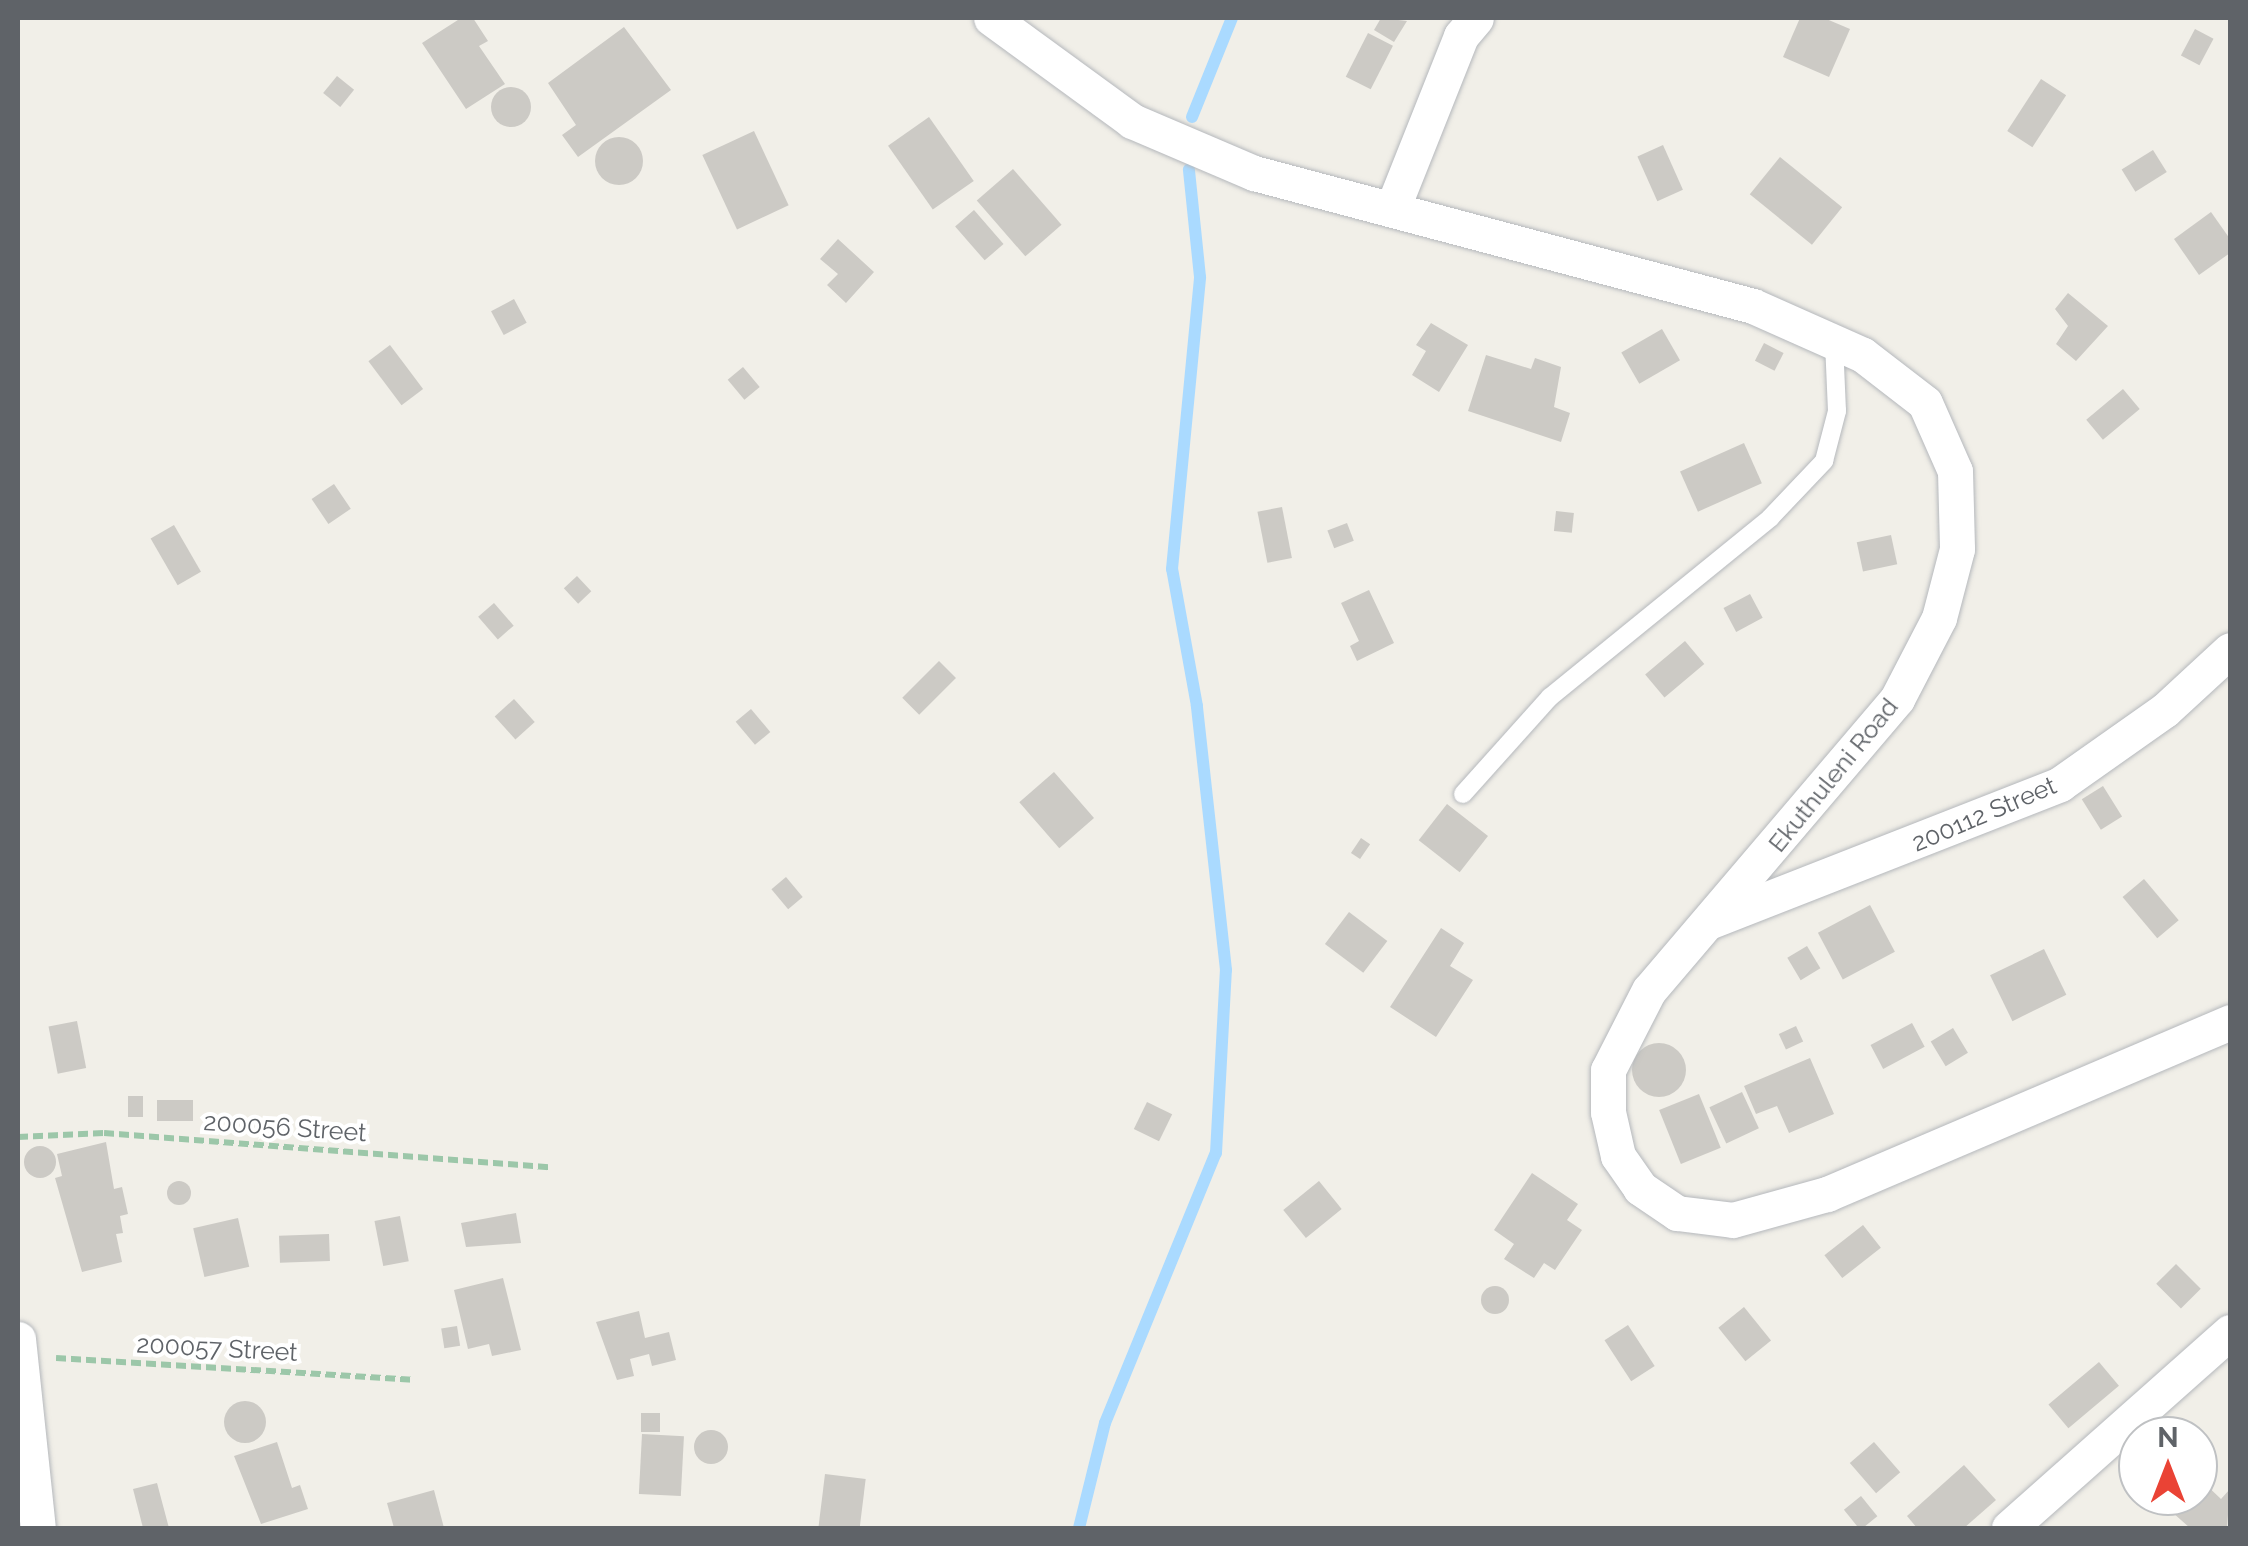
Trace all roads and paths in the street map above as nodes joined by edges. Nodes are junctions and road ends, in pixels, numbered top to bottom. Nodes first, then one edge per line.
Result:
1 (991, 18) edge
2 (1476, 18) edge
3 (1392, 208) junction
4 (1834, 342) junction
5 (2230, 650) edge
6 (1463, 794) dead end
7 (1705, 924) junction
8 (2230, 1022) edge
9 (18, 1137) edge
10 (549, 1167) dead end
11 (2230, 1332) edge
12 (18, 1348) edge
13 (412, 1380) dead end
14 (38, 1528) edge
15 (2009, 1528) edge

1 - 3 street, Ekuthuleni Road
2 - 3 street
3 - 4 street, Ekuthuleni Road
4 - 6 lane
4 - 7 street, Ekuthuleni Road
5 - 7 street, 200112 Street
7 - 8 street, Ekuthuleni Road
9 - 10 path, 200056 Street
11 - 15 street
12 - 13 path, 200057 Street
12 - 14 street

